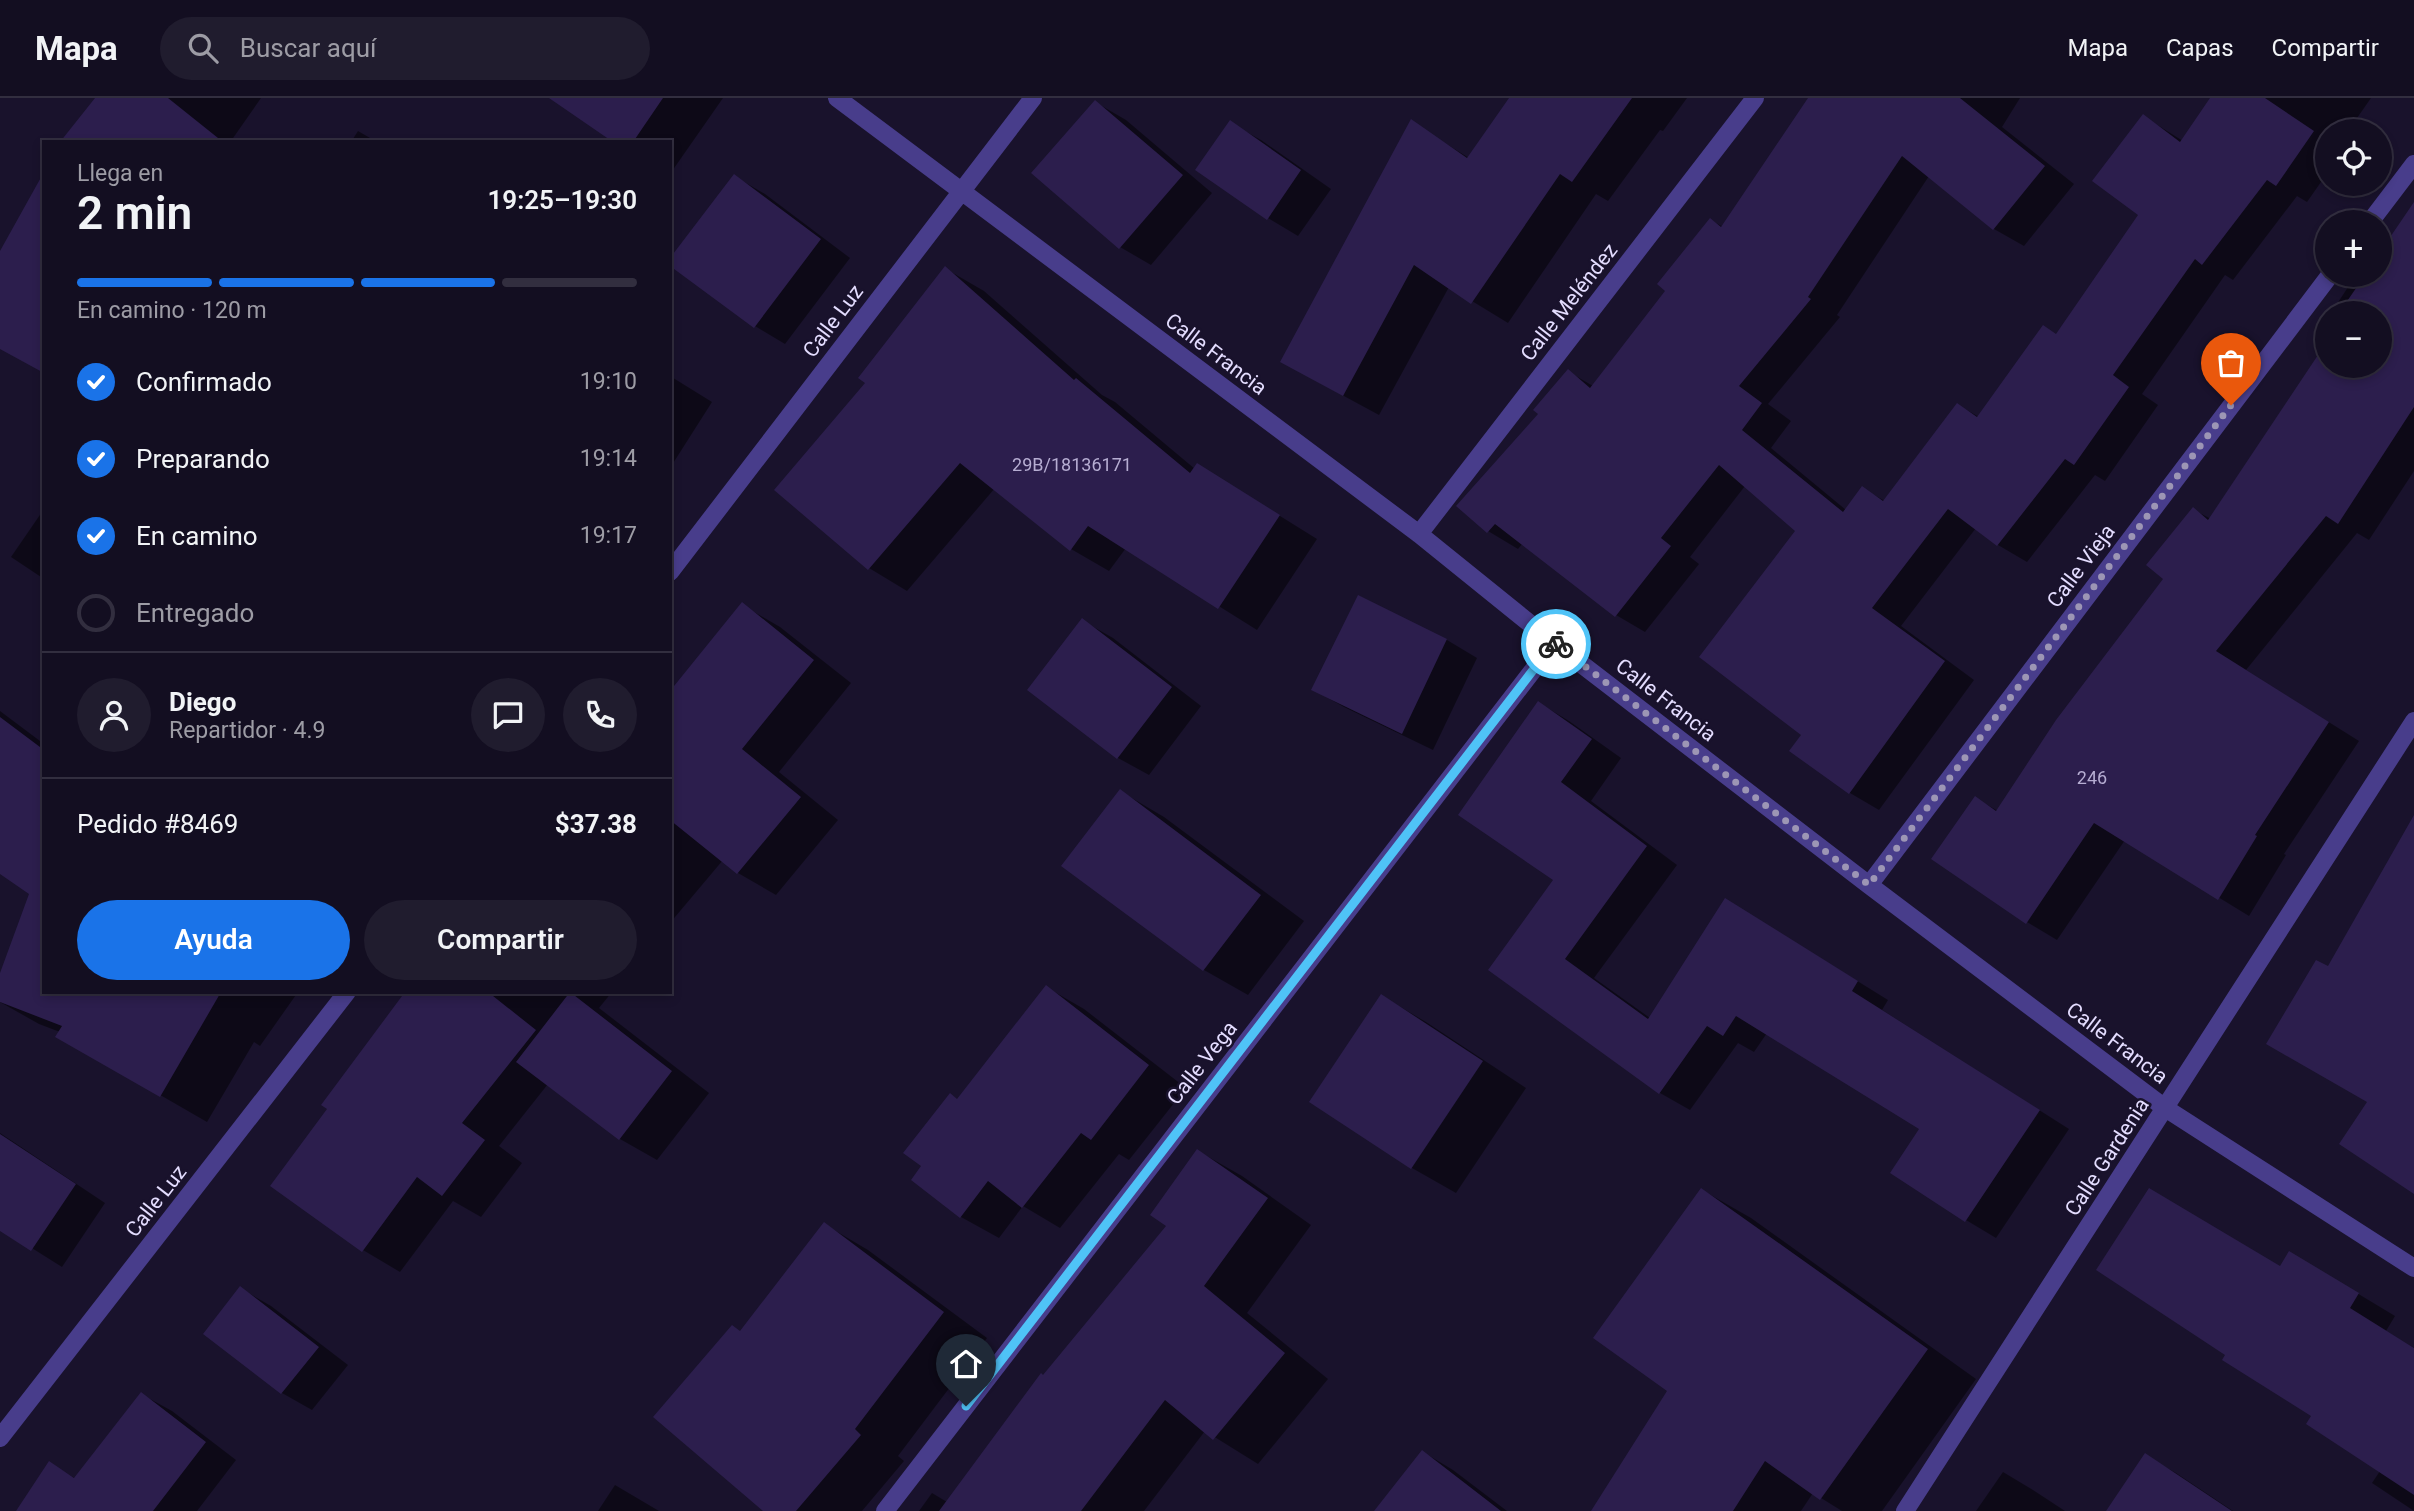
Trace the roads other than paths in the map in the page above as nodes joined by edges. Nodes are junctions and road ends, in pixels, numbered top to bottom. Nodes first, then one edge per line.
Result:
1 (837, 98) edge
2 (1033, 98) edge
3 (1755, 98) edge
4 (2414, 164) edge
5 (960, 192) junction
6 (2379, 210) edge
7 (2321, 287) edge
8 (1419, 534) junction
9 (672, 569) edge
10 (1554, 643) junction
11 (2414, 721) edge
12 (1869, 885) junction
13 (345, 994) edge
14 (2165, 1108) junction
15 (2414, 1268) edge
16 (0, 1438) edge
17 (885, 1511) edge
18 (1905, 1511) edge

1 - 5 street, Calle Francia
2 - 5 street, Calle Luz
3 - 8 street, Calle Meléndez
4 - 6 street
5 - 8 street, Calle Francia
5 - 9 street, Calle Luz
7 - 12 street, Calle Vieja
8 - 10 street, Calle Francia
10 - 12 street, Calle Francia
10 - 17 street, Calle Vega
11 - 14 street, Calle Gardenia
12 - 14 street, Calle Francia
13 - 16 street, Calle Luz
14 - 15 street, Calle Francia
14 - 18 street, Calle Gardenia

